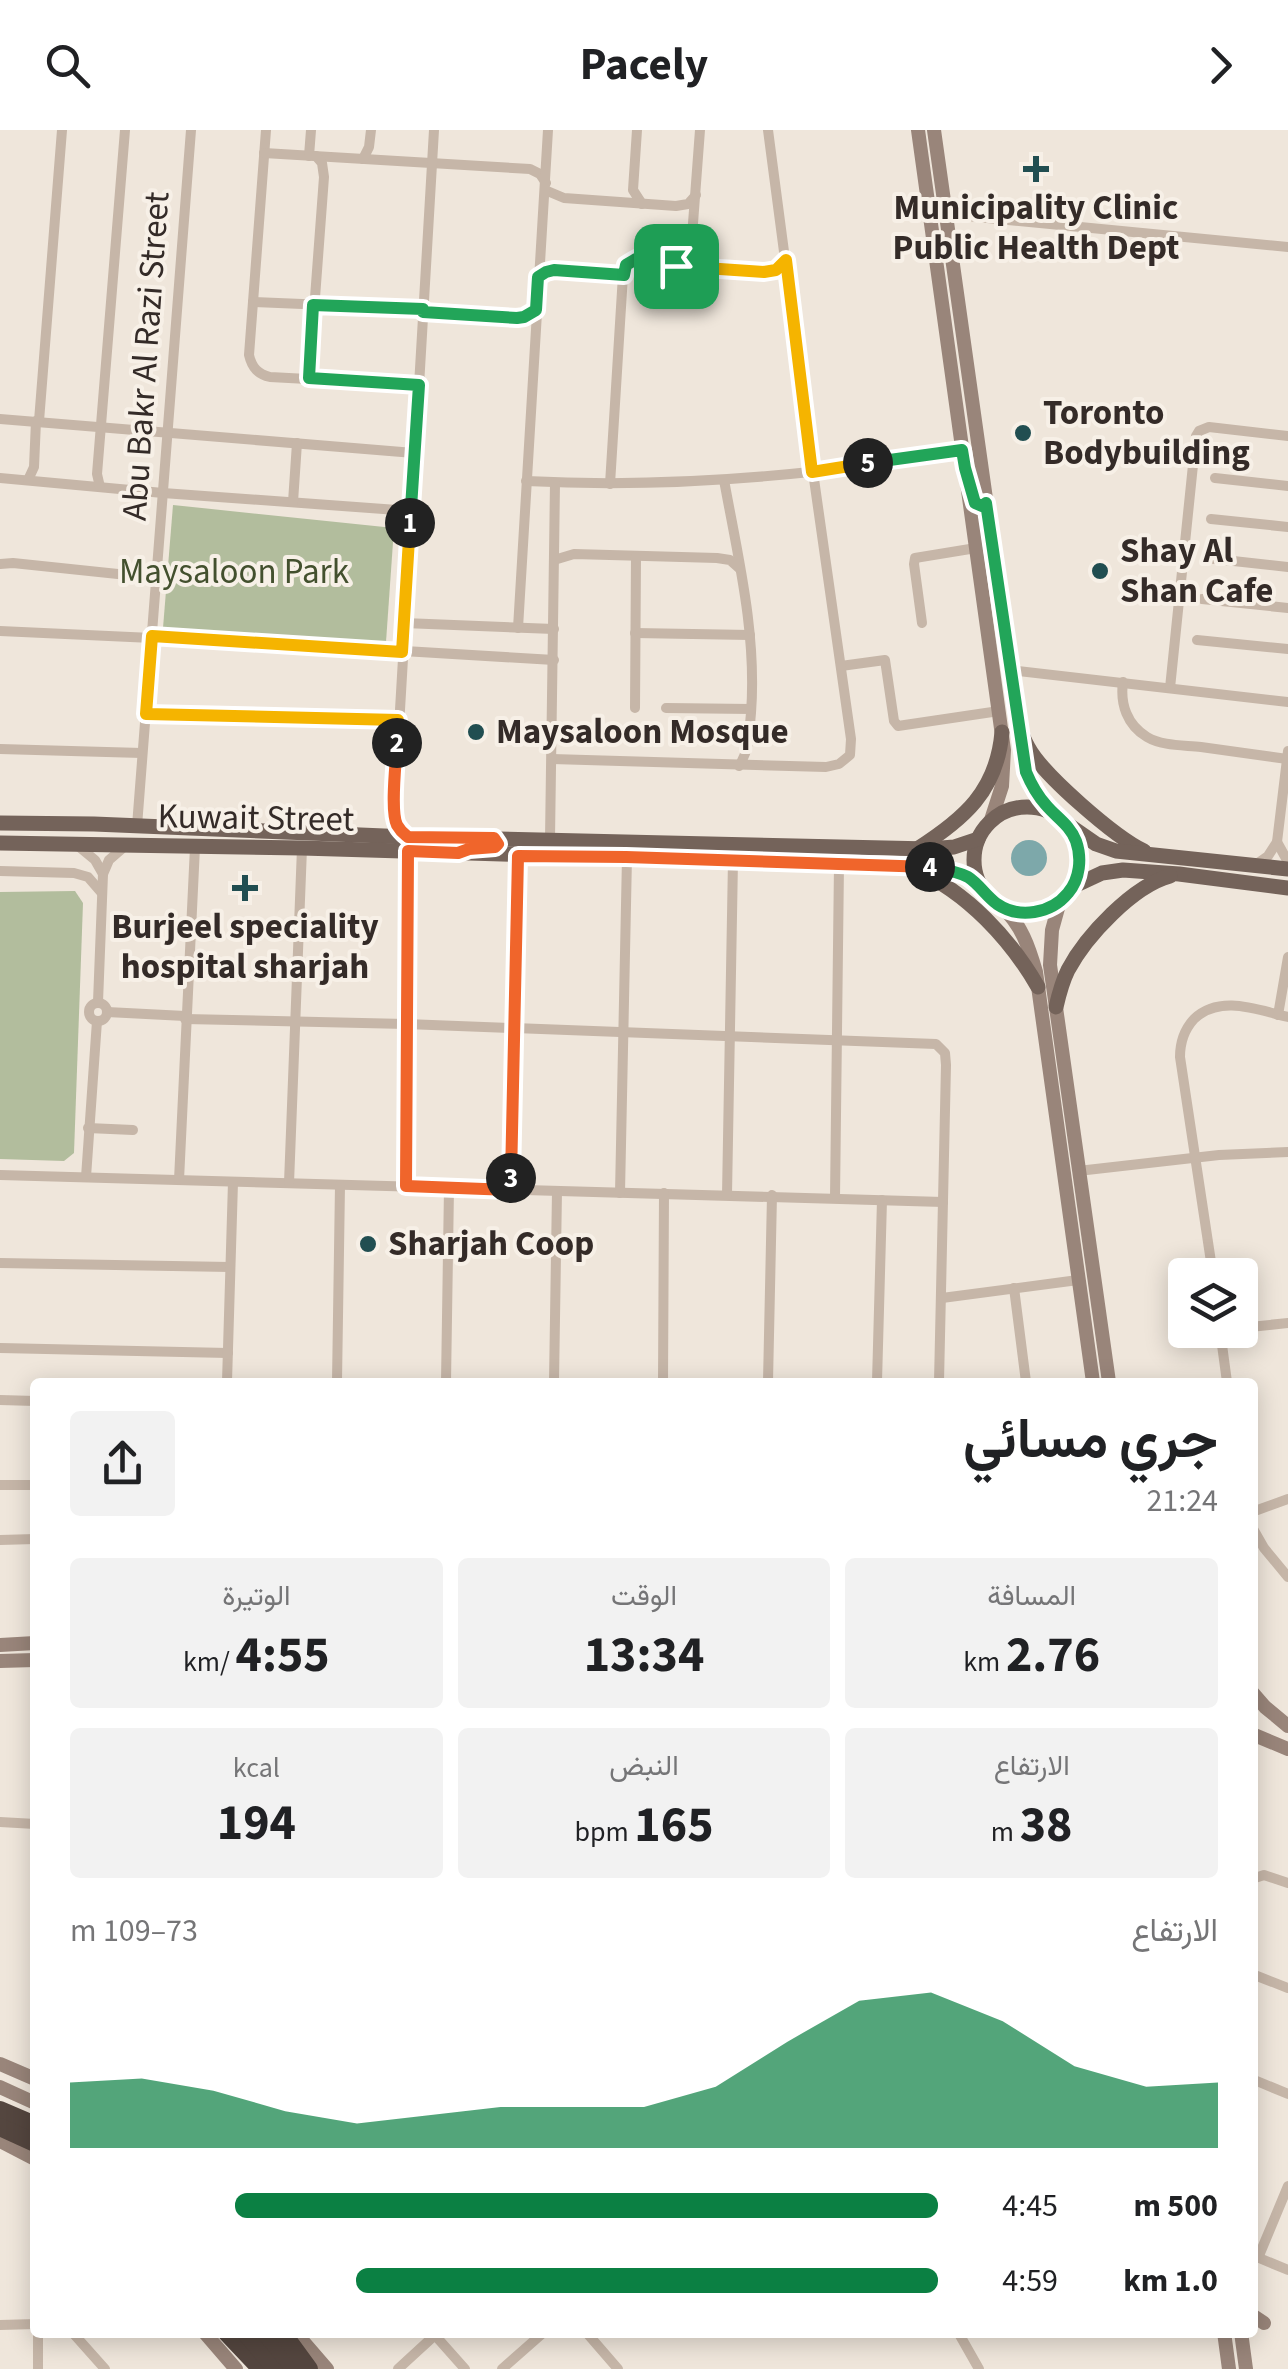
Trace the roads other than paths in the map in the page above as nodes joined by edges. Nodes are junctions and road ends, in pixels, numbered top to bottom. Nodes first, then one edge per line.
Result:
1 (62, 130) edge
2 (125, 130) edge
3 (191, 130) edge
4 (266, 130) edge
5 (310, 130) edge
6 (370, 130) edge
7 (434, 130) edge
8 (548, 130) edge
9 (638, 130) edge
10 (700, 130) edge
11 (768, 130) edge
12 (918, 130) edge
13 (934, 130) edge
14 (264, 153) junction
15 (313, 156) junction
16 (364, 158) junction
17 (432, 162) junction
18 (546, 187) junction
19 (696, 195) junction
20 (642, 204) junction
21 (946, 214) junction
22 (1288, 247) edge
23 (786, 260) junction
24 (676, 266) junction
25 (624, 275) junction
26 (538, 277) junction
27 (253, 302) junction
28 (313, 305) junction
29 (536, 310) junction
30 (423, 311) junction
31 (309, 378) junction
32 (419, 385) junction
33 (0, 419) edge
34 (38, 421) junction
35 (102, 426) junction
36 (166, 431) junction
37 (1288, 436) edge
38 (297, 443) junction
39 (962, 450) junction
40 (414, 453) junction
41 (965, 468) junction
42 (812, 472) junction
43 (5, 478) edge
44 (1215, 478) dead end
45 (28, 480) junction
46 (724, 480) junction
47 (526, 482) junction
48 (555, 483) junction
49 (610, 484) junction
50 (1288, 486) edge
51 (100, 487) junction
52 (0, 488) edge
53 (162, 493) junction
54 (294, 502) junction
55 (986, 503) junction
56 (411, 511) junction
57 (1211, 519) dead end
58 (1288, 527) edge
59 (976, 548) junction
60 (636, 556) junction
61 (1206, 558) dead end
62 (554, 560) junction
63 (0, 564) edge
64 (740, 568) junction
65 (1288, 568) edge
66 (156, 578) junction
67 (1202, 598) dead end
68 (1288, 608) edge
69 (404, 623) junction
70 (922, 623) dead end
71 (518, 628) junction
72 (554, 629) junction
73 (0, 631) edge
74 (635, 633) junction
75 (750, 635) junction
76 (152, 637) junction
77 (1197, 640) dead end
78 (1288, 648) edge
79 (402, 652) junction
80 (554, 660) junction
81 (841, 666) junction
82 (1010, 670) junction
83 (1123, 682) junction
84 (1170, 688) junction
85 (1288, 702) edge
86 (635, 708) dead end
87 (666, 708) dead end
88 (751, 710) junction
89 (998, 711) junction
90 (146, 714) junction
91 (398, 720) junction
92 (1018, 725) junction
93 (1002, 732) junction
94 (0, 749) edge
95 (142, 753) junction
96 (552, 759) junction
97 (1288, 759) edge
98 (739, 766) junction
99 (394, 812) junction
100 (1060, 819) junction
101 (992, 820) junction
102 (0, 823) edge
103 (94, 824) junction
104 (137, 826) junction
105 (376, 836) junction
106 (494, 838) junction
107 (550, 839) junction
108 (978, 839) junction
109 (1277, 842) junction
110 (0, 843) edge
111 (54, 844) junction
112 (74, 844) junction
113 (408, 844) junction
114 (127, 845) junction
115 (195, 847) junction
116 (302, 848) junction
117 (917, 849) junction
118 (458, 853) junction
119 (1158, 855) junction
120 (518, 856) junction
121 (626, 857) junction
122 (733, 860) junction
123 (839, 864) junction
124 (1254, 865) junction
125 (908, 866) junction
126 (1288, 866) edge
127 (0, 871) edge
128 (103, 874) junction
129 (1179, 874) junction
130 (1072, 887) junction
131 (1288, 888) edge
132 (984, 891) junction
133 (102, 893) junction
134 (1060, 901) junction
135 (1002, 907) junction
136 (1288, 957) edge
137 (1038, 988) junction
138 (98, 1002) junction
139 (1056, 1007) junction
140 (107, 1012) junction
141 (1283, 1016) edge
142 (185, 1017) junction
143 (97, 1021) junction
144 (296, 1022) junction
145 (406, 1024) junction
146 (514, 1028) junction
147 (622, 1032) junction
148 (730, 1036) junction
149 (837, 1040) junction
150 (88, 1128) junction
151 (133, 1130) dead end
152 (1288, 1152) edge
153 (1196, 1157) junction
154 (1078, 1171) junction
155 (0, 1175) edge
156 (86, 1177) junction
157 (178, 1180) junction
158 (232, 1182) junction
159 (289, 1183) junction
160 (340, 1185) junction
161 (406, 1186) junction
162 (449, 1188) junction
163 (511, 1190) junction
164 (557, 1191) junction
165 (620, 1192) junction
166 (664, 1193) junction
167 (727, 1195) junction
168 (772, 1196) junction
169 (835, 1198) junction
170 (882, 1200) junction
171 (943, 1202) junction
172 (1211, 1258) edge
173 (0, 1264) edge
174 (230, 1267) junction
175 (1078, 1280) junction
176 (1014, 1288) junction
177 (942, 1298) junction
178 (1288, 1322) edge
179 (1258, 1326) edge
180 (0, 1348) edge
181 (1223, 1348) edge
182 (228, 1353) junction
183 (227, 1378) edge
184 (337, 1378) edge
185 (446, 1378) edge
186 (554, 1378) edge
187 (663, 1378) edge
188 (768, 1378) edge
189 (878, 1378) edge
190 (939, 1378) edge
191 (1025, 1378) edge
192 (1092, 1378) edge
193 (1108, 1378) edge
194 (1227, 1378) edge
195 (0, 1400) edge
196 (30, 1401) edge
197 (0, 1485) edge
198 (30, 1485) edge
199 (1288, 1499) edge
200 (1258, 1510) edge
201 (1258, 1538) edge
202 (30, 1539) edge
203 (0, 1540) edge
204 (1288, 1577) edge
205 (28, 1643) edge
206 (0, 1646) edge
207 (30, 1660) edge
208 (0, 1661) edge
209 (1258, 1699) edge
210 (1258, 1710) edge
211 (1288, 1727) edge
212 (1258, 1736) edge
213 (1288, 1749) edge
214 (0, 1822) edge
215 (30, 1824) edge
216 (1258, 1877) edge
217 (1288, 1883) edge
218 (1258, 1976) edge
219 (1288, 1988) edge
220 (0, 2064) edge
221 (30, 2077) edge
222 (0, 2079) edge
223 (1258, 2082) edge
224 (0, 2087) edge
225 (1288, 2094) edge
226 (30, 2100) edge
227 (30, 2101) edge
228 (0, 2110) edge
229 (30, 2123) edge
230 (0, 2127) edge
231 (0, 2141) edge
232 (30, 2141) edge
233 (30, 2157) edge
234 (1288, 2186) edge
235 (1258, 2249) edge
236 (1258, 2259) edge
237 (1288, 2270) edge
238 (30, 2324) edge
239 (0, 2325) edge
240 (38, 2338) edge
241 (77, 2338) edge
242 (209, 2338) edge
243 (232, 2338) edge
244 (250, 2338) edge
245 (270, 2338) edge
246 (286, 2338) edge
247 (300, 2338) edge
248 (430, 2338) edge
249 (438, 2338) edge
250 (537, 2338) edge
251 (591, 2338) edge
252 (961, 2338) edge
253 (1224, 2338) edge
254 (1242, 2338) edge
255 (1225, 2366) edge
256 (38, 2369) edge
257 (105, 2369) edge
258 (236, 2369) edge
259 (262, 2369) edge
260 (276, 2369) edge
261 (295, 2369) edge
262 (309, 2369) edge
263 (326, 2369) edge
264 (398, 2369) edge
265 (465, 2369) edge
266 (502, 2369) edge
267 (618, 2369) edge
268 (979, 2369) edge
269 (1246, 2369) edge

1 - 34 street
2 - 35 street
3 - 36 street, Abu Bakr Al Razi Street
4 - 14 street
5 - 15 street
6 - 16 street
7 - 17 street
8 - 18 street
9 - 20 street
10 - 19 street
11 - 23 street
12 - 39 main road
13 - 21 main road
14 - 15 street
14 - 27 street
15 - 16 street
15 - 28 street
16 - 17 street
17 - 18 street
17 - 30 street
18 - 20 street
18 - 26 street
19 - 20 street
19 - 24 street
21 - 22 street
21 - 55 main road
23 - 24 street
23 - 42 street
24 - 25 street
25 - 26 street
25 - 49 street
26 - 29 street
27 - 28 street
27 - 31 street
28 - 30 street
28 - 31 street
29 - 30 street
29 - 47 street
30 - 32 street
31 - 32 street
32 - 40 street
33 - 34 street
34 - 35 street
34 - 45 street
35 - 36 street
35 - 51 street
36 - 38 street
36 - 53 street, Abu Bakr Al Razi Street
37 - 84 street
38 - 40 street
38 - 54 street
39 - 41 main road
39 - 42 street
40 - 56 street
41 - 55 main road
41 - 59 main road
42 - 46 street
42 - 81 street
43 - 45 street
43 - 52 street
44 - 50 street
45 - 51 street
46 - 49 street
46 - 64 street
47 - 48 street
47 - 71 street
48 - 49 street
48 - 62 street
51 - 53 street
53 - 54 street
53 - 66 street, Abu Bakr Al Razi Street
54 - 56 street
55 - 82 main road
56 - 69 street
57 - 58 street
59 - 70 street
59 - 89 main road
60 - 62 street
60 - 64 street
60 - 74 street
61 - 65 street
62 - 72 street
63 - 66 street
64 - 75 street
66 - 76 street, Abu Bakr Al Razi Street
67 - 68 street
69 - 71 street
69 - 79 street
71 - 72 street
72 - 80 street
73 - 76 street
74 - 75 street
74 - 86 street
75 - 88 street
76 - 79 street
76 - 90 street, Abu Bakr Al Razi Street
77 - 78 street
79 - 80 street
79 - 91 street
80 - 96 street
81 - 89 street
81 - 98 street
82 - 83 street
82 - 92 main road
83 - 84 street
83 - 97 street
84 - 85 street
87 - 88 street
88 - 98 street
89 - 93 main road
90 - 91 street
90 - 95 street, Abu Bakr Al Razi Street
91 - 99 street
92 - 100 main road
92 - 119 main road
93 - 101 main road
93 - 117 main road
94 - 95 street
95 - 104 street, Abu Bakr Al Razi Street
96 - 98 street
96 - 107 street
97 - 109 street
99 - 105 street
99 - 113 street
100 - 101 main road
100 - 119 main road
100 - 130 main road
101 - 108 main road
102 - 103 main road, Kuwait Street
103 - 104 main road, Kuwait Street
103 - 111 main road
104 - 105 main road, Kuwait Street
105 - 113 main road, Kuwait Street
106 - 107 main road, Kuwait Street
106 - 113 main road, Kuwait Street
106 - 118 main road
107 - 117 main road, Kuwait Street
108 - 117 main road, Kuwait Street
108 - 132 main road
109 - 124 street
109 - 126 street
110 - 111 main road, Kuwait Street
111 - 112 main road, Kuwait Street
112 - 114 main road, Kuwait Street
112 - 128 street
113 - 116 main road, Kuwait Street
113 - 118 main road, Kuwait Street
113 - 145 street
114 - 115 main road, Kuwait Street
114 - 128 street
115 - 116 main road, Kuwait Street
115 - 142 street
116 - 144 street
118 - 120 main road, Kuwait Street
119 - 124 main road
120 - 121 main road, Kuwait Street
120 - 146 street
121 - 122 main road, Kuwait Street
121 - 147 street
122 - 123 main road, Kuwait Street
122 - 148 street
123 - 125 main road, Kuwait Street
123 - 149 street
124 - 126 main road
125 - 132 main road, Kuwait Street
125 - 137 main road
127 - 133 street
128 - 133 street
129 - 130 main road
129 - 131 main road
129 - 139 main road
130 - 134 main road
132 - 135 main road
133 - 138 street
134 - 135 main road
134 - 139 main road
135 - 137 main road
136 - 141 street
137 - 175 main road
138 - 140 street
138 - 143 street
139 - 154 main road
140 - 142 street
140 - 143 street
141 - 153 street
142 - 144 street
142 - 157 street
143 - 150 street
144 - 145 street
144 - 159 street
145 - 146 street
145 - 161 street
146 - 147 street
146 - 163 street
147 - 148 street
147 - 165 street
148 - 149 street
148 - 167 street
149 - 169 street
149 - 171 street
150 - 151 street
150 - 156 street
152 - 153 street
153 - 154 street
153 - 172 street
154 - 193 main road
155 - 156 street
156 - 157 street
157 - 158 street
158 - 159 street
158 - 174 street
159 - 160 street
160 - 161 street
160 - 184 street
161 - 162 street
162 - 163 street
162 - 185 street
163 - 164 street
164 - 165 street
164 - 186 street
165 - 166 street
166 - 167 street
166 - 187 street
167 - 168 street
168 - 169 street
168 - 188 street
169 - 170 street
170 - 171 street
170 - 189 street
171 - 177 street
173 - 174 street
174 - 182 street
175 - 176 street
175 - 192 main road
176 - 177 street
176 - 191 street
177 - 190 street
178 - 179 street
180 - 182 street
181 - 194 street
182 - 183 street
195 - 196 street
197 - 198 street
199 - 200 street
201 - 204 street
202 - 203 street
205 - 206 main road
207 - 208 main road
209 - 211 main road
210 - 211 main road
212 - 213 main road
214 - 215 street
216 - 217 street
218 - 219 street
220 - 221 main road
222 - 226 main road
223 - 225 street
224 - 227 main road
228 - 229 highway
230 - 232 highway
231 - 233 main road
234 - 235 street
236 - 237 street
238 - 239 street
240 - 256 street
241 - 257 street
242 - 258 main road
243 - 259 highway
244 - 260 highway
245 - 261 highway
246 - 262 highway
247 - 263 main road
248 - 264 street
249 - 265 street
250 - 266 street
251 - 267 street
252 - 268 street
253 - 255 main road
254 - 269 main road

